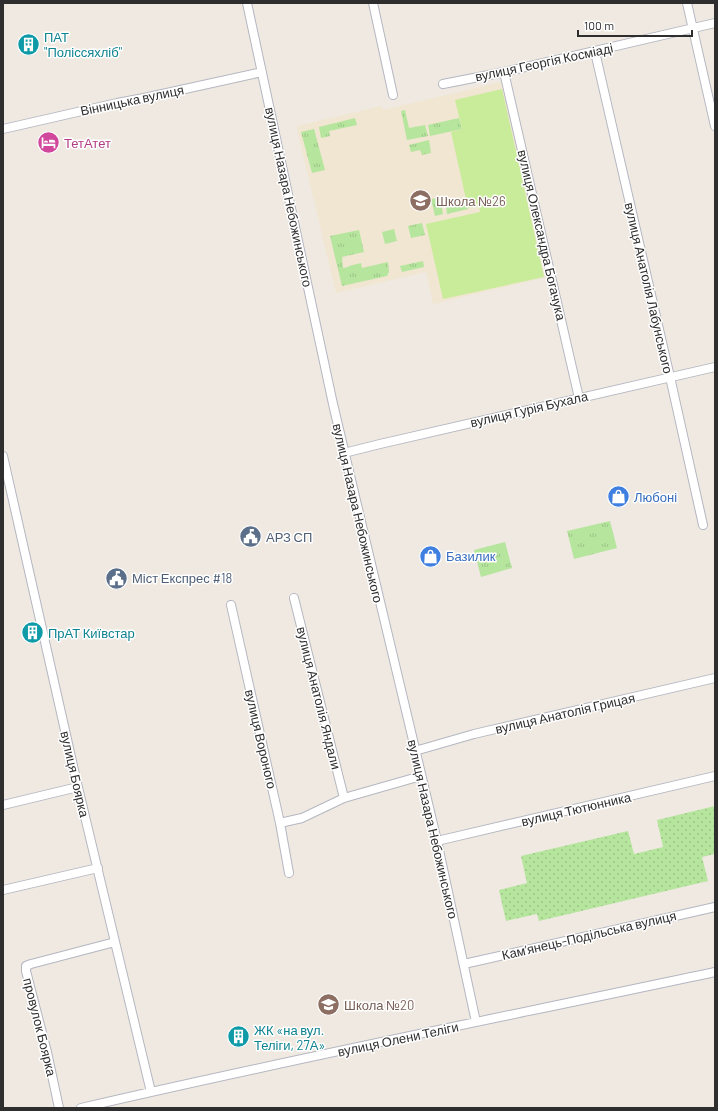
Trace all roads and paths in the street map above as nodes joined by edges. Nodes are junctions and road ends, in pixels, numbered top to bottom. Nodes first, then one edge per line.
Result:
1 (247, 3) edge
2 (373, 3) edge
3 (687, 3) edge
4 (715, 23) edge
5 (693, 28) junction
6 (595, 52) junction
7 (262, 72) junction
8 (504, 72) junction
9 (443, 84) dead end
10 (393, 95) dead end
11 (715, 126) edge
12 (3, 129) edge
13 (715, 367) edge
14 (670, 377) junction
15 (579, 398) junction
16 (344, 453) junction
17 (3, 456) edge
18 (703, 525) dead end
19 (294, 598) dead end
20 (230, 605) dead end
21 (715, 678) edge
22 (416, 751) junction
23 (421, 776) junction
24 (715, 776) edge
25 (78, 787) junction
26 (344, 798) junction
27 (3, 805) edge
28 (280, 823) junction
29 (437, 841) junction
30 (98, 868) junction
31 (289, 873) dead end
32 (3, 890) edge
33 (715, 907) edge
34 (115, 942) junction
35 (464, 964) junction
36 (715, 972) edge
37 (476, 1022) junction
38 (151, 1092) junction
39 (59, 1108) edge
40 (81, 1108) edge

1 - 7 street, вулиця Назара Небожинського
2 - 10 street
3 - 5 street
4 - 5 street, вулиця Георгія Косміаді
5 - 6 street, вулиця Георгія Косміаді
5 - 11 street
6 - 8 street, вулиця Георгія Косміаді
6 - 14 street, вулиця Анатолія Лабунського
7 - 12 street, Вінницька вулиця
7 - 16 street, вулиця Назара Небожинського
8 - 9 street, вулиця Георгія Косміаді
8 - 15 street, вулиця Олександра Богачука
13 - 14 street, вулиця Гурія Бухала
14 - 15 street, вулиця Гурія Бухала
14 - 18 street, вулиця Анатолія Лабунського
15 - 16 street, вулиця Гурія Бухала
16 - 22 street, вулиця Назара Небожинського
17 - 25 street, вулиця Боярка
19 - 26 street, вулиця Анатолія Яндали
20 - 28 street, вулиця Вороного
21 - 22 street, вулиця Анатолія Грицая
22 - 23 street, вулиця Назара Небожинського
23 - 26 street
23 - 29 street, вулиця Назара Небожинського
24 - 29 street, вулиця Тютюнника
25 - 27 street
25 - 30 street, вулиця Боярка
26 - 28 street
28 - 31 street, вулиця Вороного
29 - 35 street, вулиця Назара Небожинського
30 - 32 street
30 - 34 street, вулиця Боярка
33 - 35 street, Камʼянець-Подільська вулиця
34 - 38 street, вулиця Боярка
34 - 39 street, провулок Боярка
35 - 37 street, вулиця Назара Небожинського
36 - 37 street, вулиця Олени Теліги
37 - 38 street, вулиця Олени Теліги
38 - 40 street, вулиця Олени Теліги

